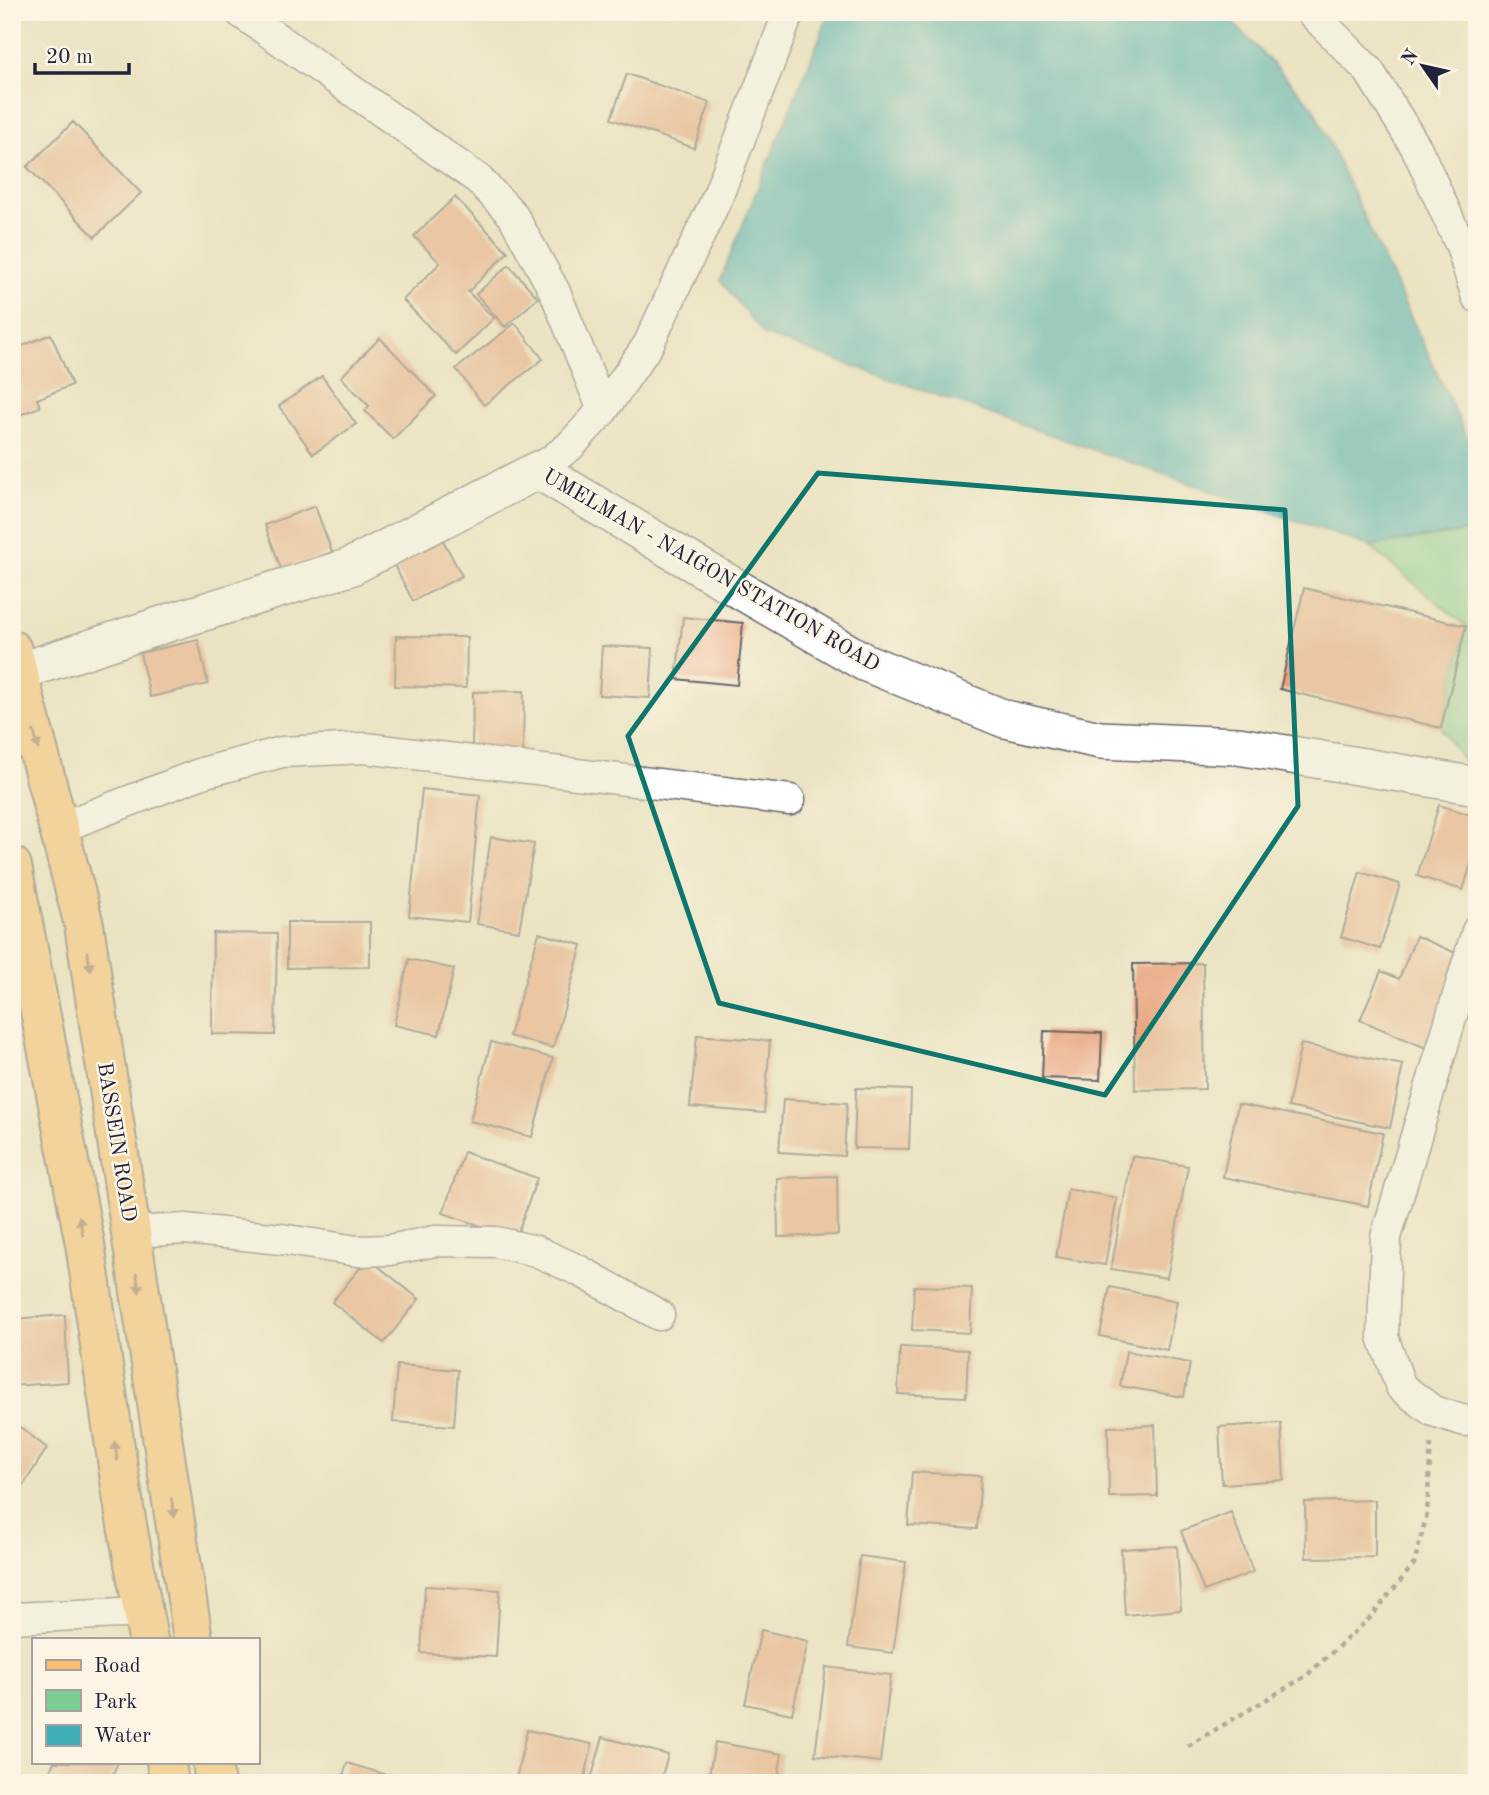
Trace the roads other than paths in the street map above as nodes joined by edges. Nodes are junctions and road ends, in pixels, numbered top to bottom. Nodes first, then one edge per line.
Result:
1 (240, 12) edge
2 (789, 12) edge
3 (1311, 12) edge
4 (1477, 297) edge
5 (603, 410) junction
6 (538, 470) junction
7 (14, 665) edge
8 (1477, 786) edge
9 (790, 800) dead end
10 (59, 828) junction
11 (12, 866) edge
12 (1477, 931) edge
13 (130, 1232) junction
14 (659, 1315) dead end
15 (1477, 1420) edge
16 (12, 1618) edge
17 (146, 1625) edge
18 (193, 1638) edge
19 (166, 1764) edge
20 (212, 1764) edge
21 (169, 1783) edge
22 (215, 1783) edge

1 - 5 street
2 - 5 street
3 - 4 street
5 - 6 street
6 - 7 street, UMELMAN - NAIGON STATION ROAD
6 - 8 street, UMELMAN - NAIGON STATION ROAD
7 -> 10 main road, BASSEIN ROAD
9 - 10 street
10 -> 13 main road, BASSEIN ROAD
17 -> 11 main road
12 - 15 street
13 - 14 street
13 -> 18 main road, BASSEIN ROAD
16 - 17 street
19 - 21 main road
20 - 22 main road

